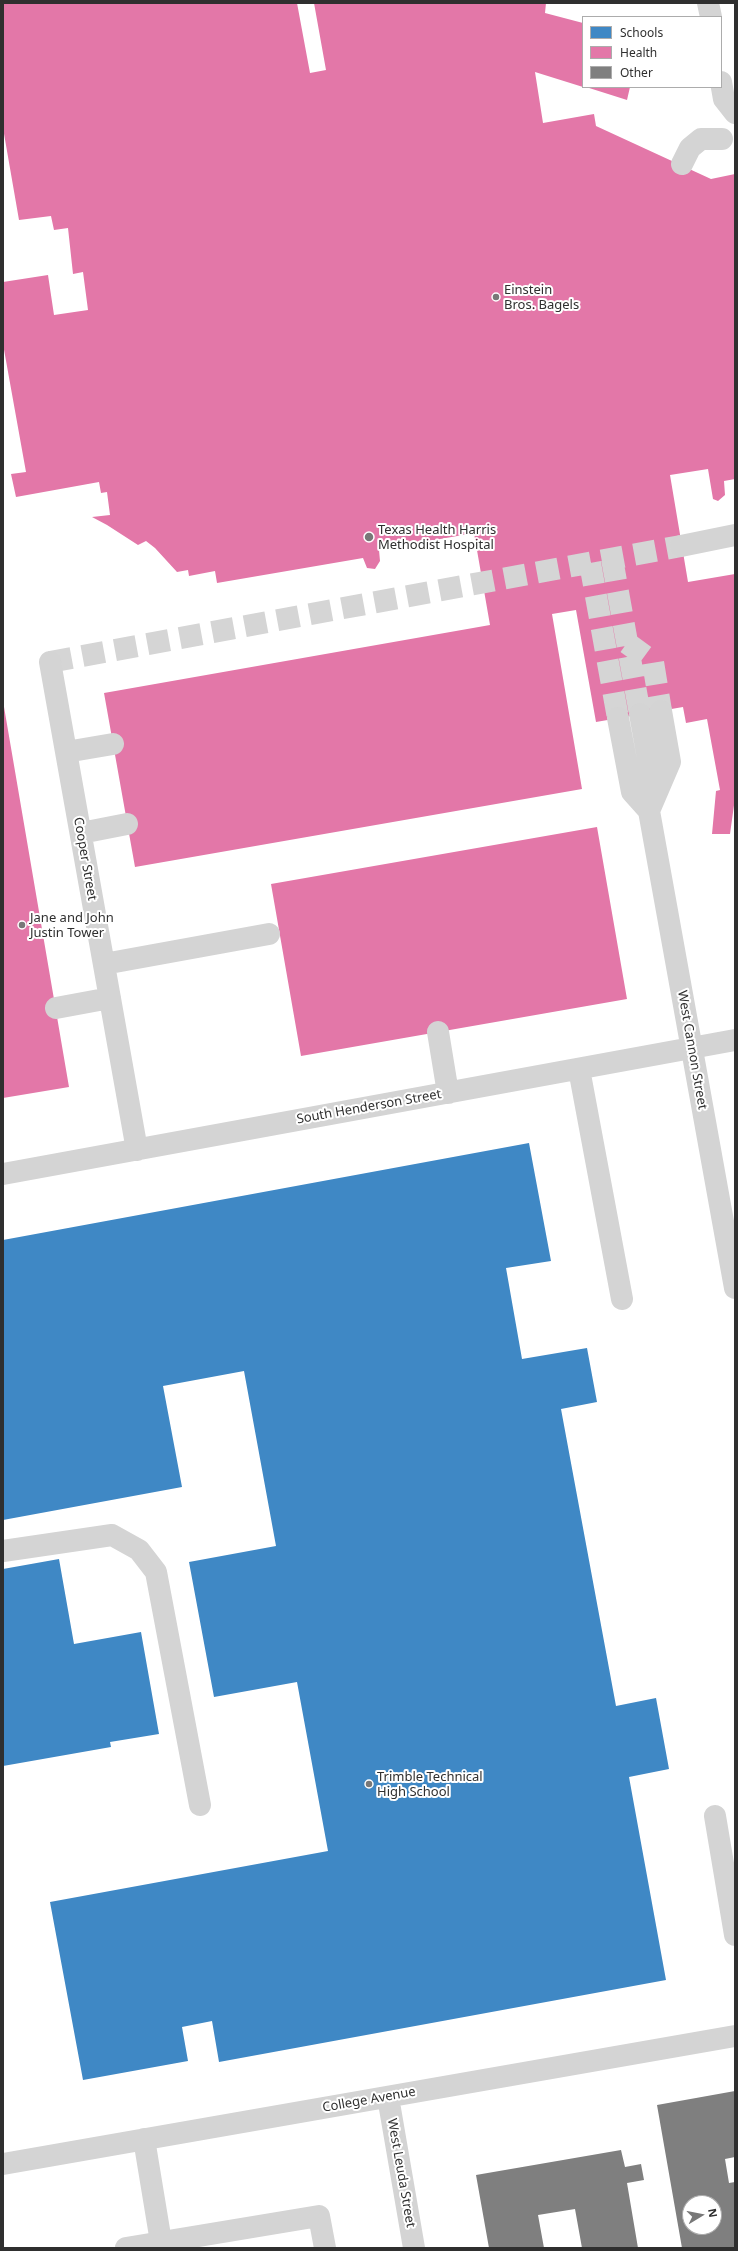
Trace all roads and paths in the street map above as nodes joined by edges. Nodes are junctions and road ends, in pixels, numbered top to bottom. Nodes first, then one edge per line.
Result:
1 (708, 3) edge
2 (711, 16) edge
3 (722, 88) edge
4 (735, 112) edge
5 (722, 139) dead end
6 (682, 164) dead end
7 (735, 535) edge
8 (681, 546) tunnel mouth
9 (50, 662) dead end
10 (661, 711) tunnel mouth
11 (640, 714) tunnel mouth
12 (618, 718) tunnel mouth
13 (113, 744) dead end
14 (66, 752) junction
15 (652, 804) junction
16 (127, 824) dead end
17 (81, 833) junction
18 (269, 934) dead end
19 (104, 964) junction
20 (110, 998) junction
21 (56, 1008) dead end
22 (438, 1032) dead end
23 (735, 1040) edge
24 (691, 1048) junction
25 (580, 1069) junction
26 (448, 1093) junction
27 (137, 1150) junction
28 (3, 1174) edge
29 (728, 1214) edge
30 (735, 1288) edge
31 (622, 1299) dead end
32 (3, 1551) edge
33 (200, 1804) dead end
34 (714, 1816) dead end
35 (735, 1934) edge
36 (735, 2036) edge
37 (388, 2097) junction
38 (144, 2139) junction
39 (3, 2164) edge
40 (161, 2242) junction
41 (126, 2248) edge
42 (325, 2248) edge
43 (414, 2248) edge

1 - 2 street
3 - 4 street
5 - 6 street
7 - 8 street
9 - 14 street, Cooper Street
10 - 15 street
11 - 15 street, West Cannon Street
12 - 15 street
13 - 14 street
14 - 17 street, Cooper Street
15 - 24 street, West Cannon Street
16 - 17 street
17 - 19 street, Cooper Street
18 - 19 street
19 - 20 street, Cooper Street
20 - 21 street
20 - 27 street, Cooper Street
22 - 26 street
23 - 24 street, South Henderson Street
24 - 25 street, South Henderson Street
24 - 29 street, West Cannon Street
25 - 26 street, South Henderson Street
25 - 31 street
26 - 27 street, South Henderson Street
27 - 28 street, South Henderson Street
29 - 30 street, West Cannon Street
32 - 33 street
34 - 35 street
36 - 37 street, College Avenue
37 - 38 street, College Avenue
37 - 43 street, West Leuda Street
38 - 39 street, College Avenue
38 - 40 street
40 - 41 street
40 - 42 street

